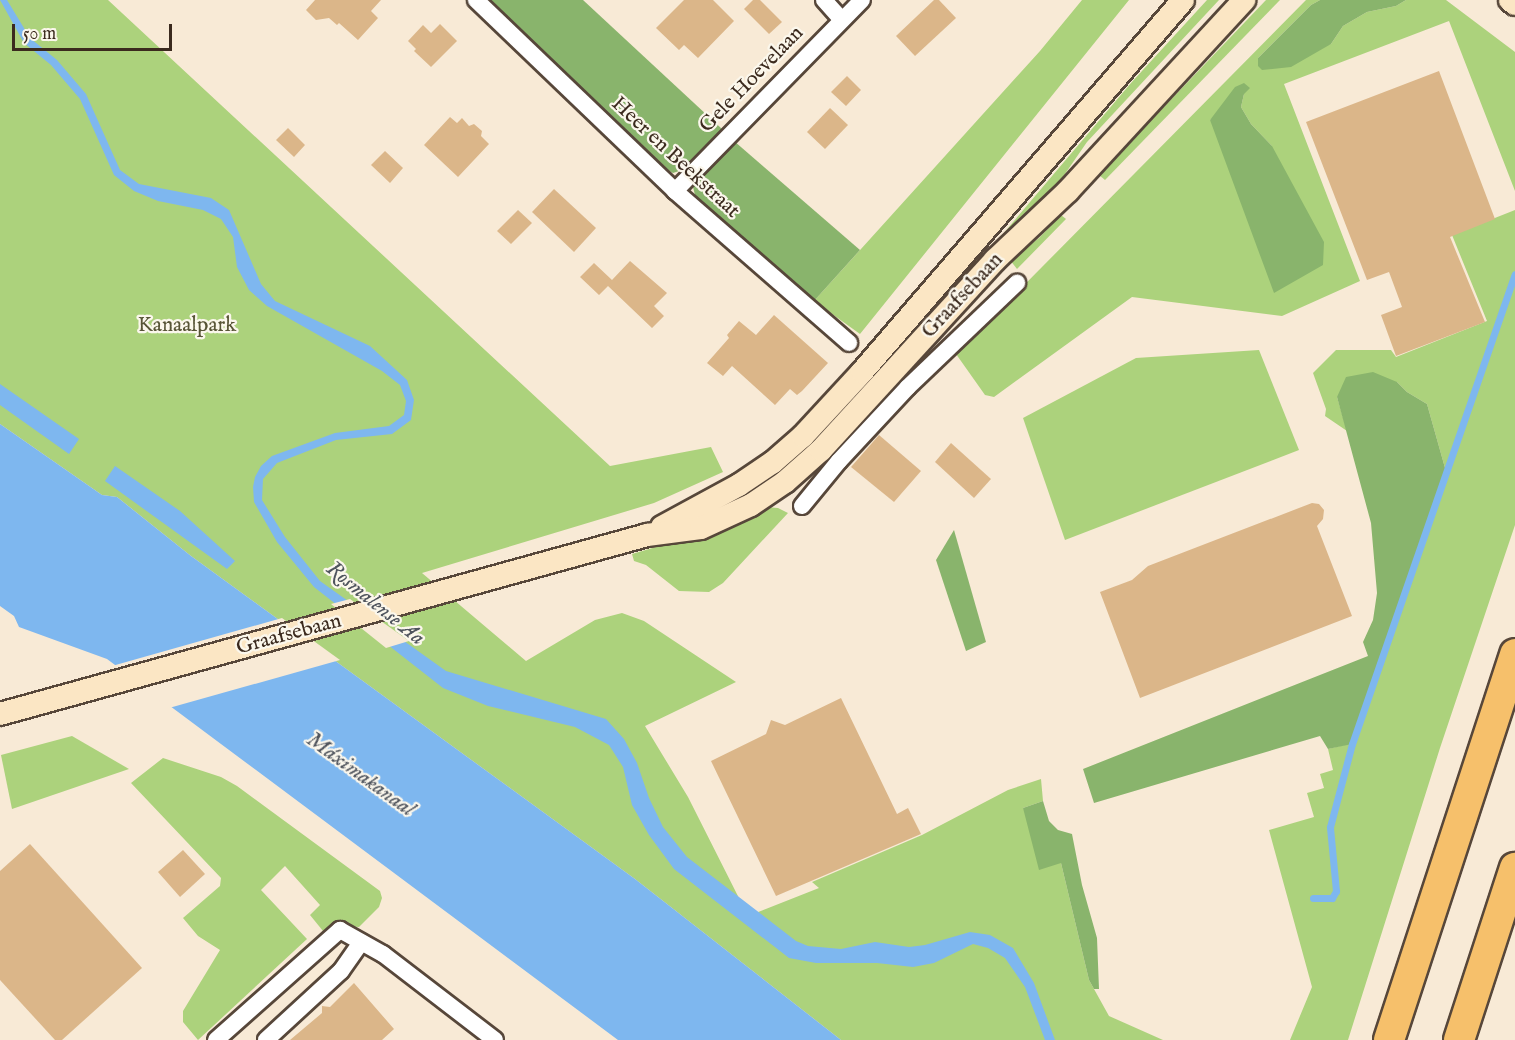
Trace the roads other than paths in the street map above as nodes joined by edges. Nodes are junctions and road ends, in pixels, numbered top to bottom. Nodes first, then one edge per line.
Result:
1 (476, 0) edge
2 (824, 0) edge
3 (862, 0) edge
4 (1183, 0) edge
5 (1244, 0) edge
6 (1510, 0) edge
7 (1515, 4) edge
8 (841, 20) junction
9 (675, 191) junction
10 (1017, 282) dead end
11 (849, 343) dead end
12 (802, 507) dead end
13 (647, 535) junction
14 (1515, 654) edge
15 (7, 712) edge
16 (1515, 868) edge
17 (361, 942) junction
18 (216, 1040) edge
19 (266, 1040) edge
20 (495, 1040) edge
21 (1389, 1040) edge
22 (1458, 1040) edge

1 - 9 street, Heer en Beekstraat
2 - 8 street
3 - 8 street, Gele Hoevelaan
4 - 13 main road, Graafsebaan
5 - 13 main road, Graafsebaan
6 - 7 main road
8 - 9 street, Gele Hoevelaan
9 - 11 street, Heer en Beekstraat
10 - 12 street, Graafsebaan
13 - 15 main road, Graafsebaan
14 - 21 highway
16 - 22 highway
17 - 18 street
17 - 19 street
17 - 20 street

